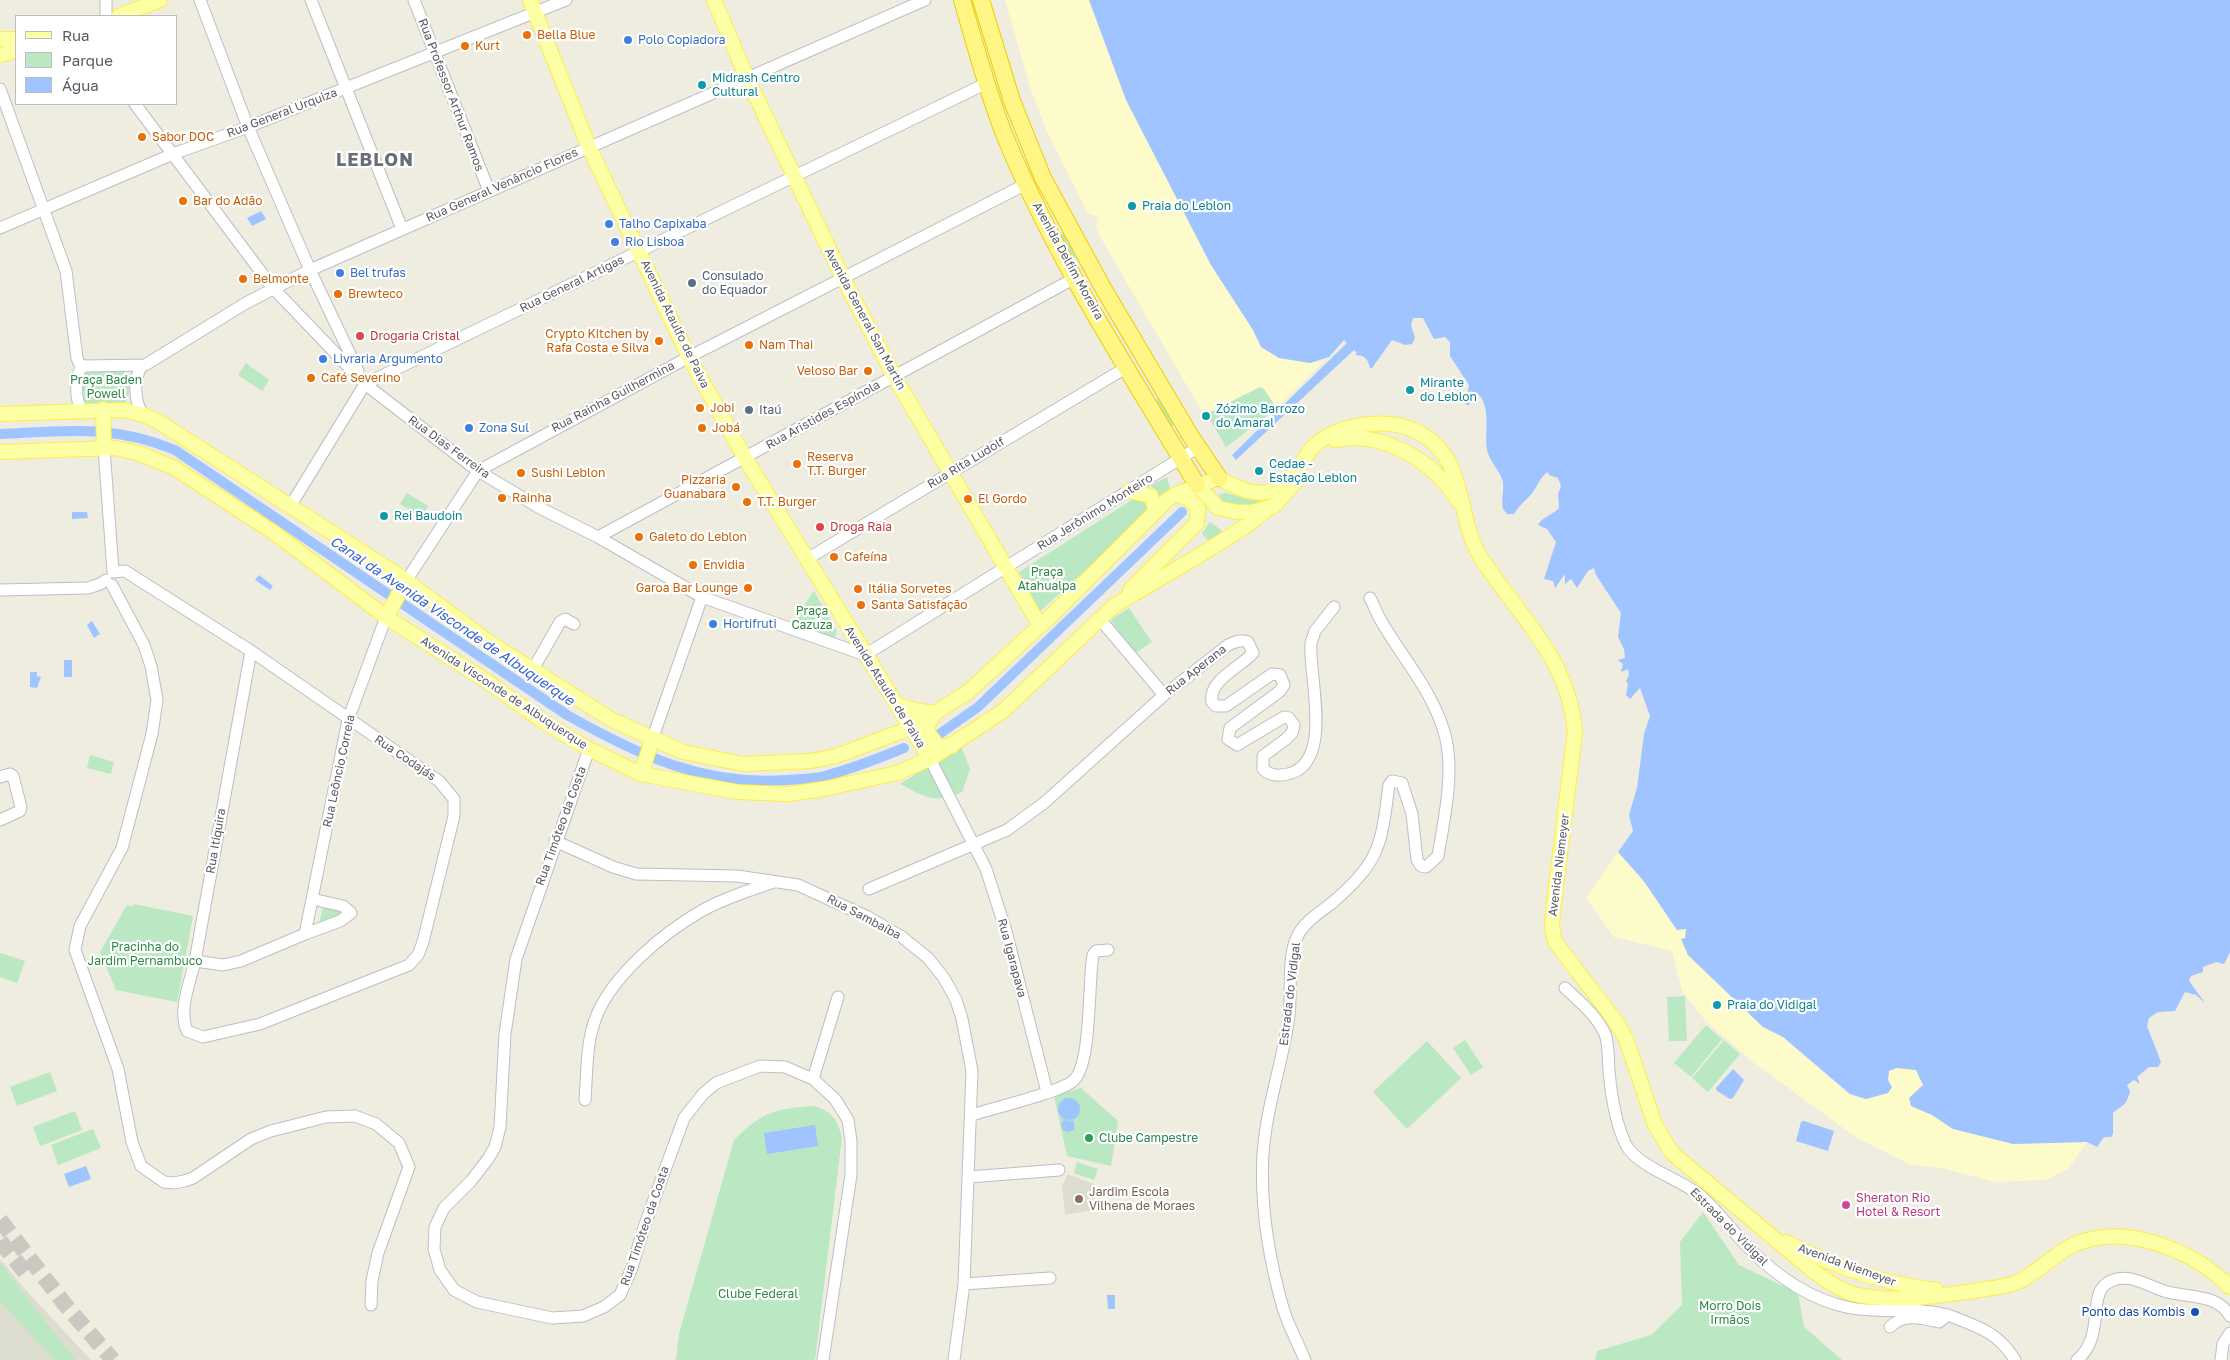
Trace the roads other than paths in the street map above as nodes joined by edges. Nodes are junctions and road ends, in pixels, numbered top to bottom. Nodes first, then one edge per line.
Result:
1 (106, 0) edge
2 (160, 0) edge
3 (200, 0) edge
4 (311, 0) edge
5 (414, 0) edge
6 (566, 0) edge
7 (714, 0) edge
8 (925, 0) edge
9 (962, 0) edge
10 (981, 0) edge
11 (532, 6) edge
12 (106, 15) edge
13 (121, 15) edge
14 (0, 39) edge
15 (15, 39) edge
16 (15, 50) edge
17 (435, 52) junction
18 (0, 55) edge
19 (747, 78) junction
20 (987, 83) junction
21 (346, 88) junction
22 (0, 89) edge
23 (136, 105) edge
24 (248, 127) junction
25 (589, 147) junction
26 (173, 154) junction
27 (794, 178) junction
28 (1026, 184) junction
29 (489, 191) junction
30 (44, 209) junction
31 (0, 228) edge
32 (402, 229) junction
33 (639, 251) junction
34 (310, 270) junction
35 (842, 278) junction
36 (1076, 278) junction
37 (273, 288) junction
38 (689, 356) junction
39 (83, 366) junction
40 (128, 366) junction
41 (142, 366) junction
42 (1127, 367) junction
43 (894, 376) junction
44 (365, 384) junction
45 (103, 409) junction
46 (84, 410) junction
47 (122, 410) junction
48 (0, 414) edge
49 (144, 415) junction
50 (1434, 441) junction
51 (104, 448) junction
52 (1197, 448) junction
53 (0, 452) edge
54 (746, 458) junction
55 (1182, 459) junction
56 (1419, 460) junction
57 (478, 471) junction
58 (950, 472) junction
59 (1219, 478) junction
60 (1197, 485) junction
61 (1129, 491) junction
62 (1176, 494) junction
63 (291, 505) junction
64 (1267, 509) junction
65 (1464, 510) junction
66 (1156, 511) junction
67 (598, 537) junction
68 (807, 560) junction
69 (1006, 567) junction
70 (110, 579) junction
71 (406, 581) junction
72 (0, 590) edge
73 (702, 597) junction
74 (1370, 598) dead end
75 (1115, 605) junction
76 (1334, 607) dead end
77 (386, 617) junction
78 (1099, 618) junction
79 (574, 624) dead end
80 (1040, 626) junction
81 (251, 651) junction
82 (865, 655) junction
83 (532, 671) junction
84 (1164, 695) junction
85 (896, 704) junction
86 (935, 713) junction
87 (348, 720) junction
88 (911, 727) junction
89 (652, 740) junction
90 (952, 746) junction
91 (589, 749) junction
92 (930, 759) junction
93 (641, 774) junction
94 (0, 777) edge
95 (0, 820) edge
96 (555, 840) junction
97 (975, 845) junction
98 (778, 881) junction
99 (869, 889) dead end
100 (312, 899) junction
101 (305, 934) junction
102 (1108, 950) dead end
103 (195, 961) junction
104 (1565, 988) dead end
105 (838, 997) dead end
106 (187, 1031) joint
107 (813, 1079) junction
108 (1047, 1092) junction
109 (585, 1100) dead end
110 (972, 1115) junction
111 (1059, 1170) dead end
112 (968, 1177) junction
113 (1767, 1233) junction
114 (1870, 1276) junction
115 (1050, 1278) dead end
116 (964, 1284) junction
117 (1834, 1285) junction
118 (2230, 1287) edge
119 (1959, 1293) junction
120 (1885, 1298) junction
121 (371, 1305) dead end
122 (1948, 1315) junction
123 (2230, 1316) edge
124 (1890, 1326) dead end
125 (2230, 1333) edge
126 (823, 1360) edge
127 (954, 1360) edge
128 (1305, 1360) edge
129 (2015, 1360) edge
130 (2077, 1360) edge
131 (2220, 1360) edge

1 - 12 street
2 - 13 main road
3 - 24 street
4 - 21 street
5 - 17 street, Rua Professor Arthur Ramos
6 - 11 street, Rua General Urquiza
7 - 19 main road, Avenida General San Martin
8 - 19 street, Rua General Venâncio Flores
9 - 20 highway, Avenida Delfim Moreira
10 - 52 highway, Avenida Delfim Moreira
11 - 17 street, Rua General Urquiza
11 - 25 main road, Avenida Ataulfo de Paiva
14 - 15 main road
16 - 18 main road
17 - 21 street, Rua General Urquiza
17 - 29 street, Rua Professor Arthur Ramos
19 - 25 street, Rua General Venâncio Flores
19 - 27 main road, Avenida General San Martin
20 - 27 street, Rua General Artigas
20 - 28 highway, Avenida Delfim Moreira
21 - 24 street, Rua General Urquiza
21 - 32 street
22 - 30 street
23 - 26 street, Rua Dias Ferreira
24 - 26 street, Rua General Urquiza
24 - 34 street
25 - 29 street, Rua General Venâncio Flores
25 - 33 main road, Avenida Ataulfo de Paiva
26 - 30 street, Rua General Urquiza
26 - 37 street, Rua Dias Ferreira
27 - 33 street, Rua General Artigas
27 - 35 main road, Avenida General San Martin
28 - 35 street, Rua Rainha Guilhermina
28 - 36 highway, Avenida Delfim Moreira
29 - 32 street, Rua General Venâncio Flores
30 - 31 street, Rua General Urquiza
30 - 39 street
32 - 34 street, Rua General Venâncio Flores
33 - 38 main road, Avenida Ataulfo de Paiva
33 - 44 street, Rua General Artigas
34 - 37 street, Rua General Venâncio Flores
34 - 44 street
35 - 38 street, Rua Rainha Guilhermina
35 - 43 main road, Avenida General San Martin
36 - 42 highway, Avenida Delfim Moreira
36 - 43 street, Rua Aristides Espínola
37 - 41 street, Rua General Venâncio Flores
37 - 44 street, Rua Dias Ferreira
38 - 54 main road, Avenida Ataulfo de Paiva
38 - 57 street, Rua Rainha Guilhermina
39 - 40 street
39 - 46 street
40 - 41 street
40 - 47 street
41 - 49 street
42 - 55 highway, Avenida Delfim Moreira
42 - 58 street, Rua Rita Ludolf
43 - 54 street, Rua Aristides Espínola
43 - 58 main road, Avenida General San Martin
44 - 57 street, Rua Dias Ferreira
44 - 63 street
45 - 46 main road
45 - 47 main road
45 - 51 main road
46 - 48 main road
47 - 49 main road
49 - 63 main road
50 - 56 main road
50 - 59 main road, Avenida Niemeyer
50 - 65 main road, Avenida Niemeyer
51 - 53 main road, Avenida Visconde de Albuquerque
51 - 70 street
51 - 77 main road, Avenida Visconde de Albuquerque
52 - 55 street, Rua Jerônimo Monteiro
52 - 59 highway, Avenida Delfim Moreira
54 - 67 street, Rua Aristides Espínola
54 - 68 main road, Avenida Ataulfo de Paiva
55 - 60 highway, Avenida Delfim Moreira
55 - 61 street, Rua Jerônimo Monteiro
56 - 64 main road, Avenida Niemeyer
56 - 65 main road, Avenida Niemeyer
57 - 67 street, Rua Dias Ferreira
57 - 71 street, Rua Rainha Guilhermina
58 - 68 street, Rua Rita Ludolf
58 - 69 main road, Avenida General San Martin
59 - 60 main road
60 - 62 main road
60 - 64 main road, Avenida Delfim Moreira
61 - 66 main road
61 - 69 street, Rua Jerônimo Monteiro
62 - 66 main road
62 - 75 main road
63 - 71 main road
64 - 75 main road, Avenida Visconde de Albuquerque
65 - 113 main road, Avenida Niemeyer
66 - 80 main road
67 - 73 street, Rua Dias Ferreira
68 - 82 main road, Avenida Ataulfo de Paiva
69 - 80 main road, Avenida General San Martin
69 - 82 street, Rua Jerônimo Monteiro
70 - 72 street
70 - 81 street, Rua Codajás
70 - 121 street
71 - 77 main road
71 - 83 main road
73 - 82 street, Rua Dias Ferreira
73 - 89 street
74 - 128 street, Estrada do Vidigal
75 - 78 main road, Avenida Visconde de Albuquerque
76 - 84 street, Rua Aperana
77 - 87 street, Rua Leôncio Correia
77 - 91 main road, Avenida Visconde de Albuquerque
78 - 84 street
78 - 90 main road, Avenida Visconde de Albuquerque
79 - 83 street
80 - 86 main road
81 - 87 street, Rua Codajás
81 - 103 street, Rua Itiquira
82 - 85 main road, Avenida Ataulfo de Paiva
83 - 89 main road
84 - 97 street, Rua Aperana
85 - 86 main road
85 - 88 main road, Avenida Ataulfo de Paiva
86 - 88 main road
86 - 90 main road
87 - 100 street, Rua Leôncio Correia
87 - 106 street, Rua Codajás
88 - 89 main road
88 - 92 main road, Avenida Ataulfo de Paiva
89 - 93 main road
90 - 92 main road, Avenida Visconde de Albuquerque
91 - 93 main road, Avenida Visconde de Albuquerque
91 - 96 street, Rua Timóteo da Costa
92 - 93 main road, Avenida Visconde de Albuquerque
92 - 97 street, Rua Igarapava
94 - 95 street
96 - 98 street, Rua Sambaíba
96 - 107 street, Rua Timóteo da Costa
97 - 99 street, Rua Aperana
97 - 108 street, Rua Igarapava
98 - 109 street
98 - 110 street, Rua Sambaíba
100 - 101 street, Rua Leôncio Correia
100 - 101 street
101 - 103 street
102 - 108 street
103 - 106 street, Rua Itiquira
104 - 122 street, Estrada do Vidigal
105 - 107 street
107 - 126 street, Rua Timóteo da Costa
108 - 110 street
110 - 112 street, Rua Sambaíba
111 - 112 street
112 - 116 street, Rua Sambaíba
113 - 114 main road, Avenida Niemeyer
113 - 117 main road, Avenida Niemeyer
114 - 117 main road
114 - 119 main road, Avenida Niemeyer
114 - 120 main road
115 - 116 street
116 - 127 street
117 - 120 main road, Avenida Niemeyer
118 - 119 main road, Avenida Niemeyer
119 - 120 main road, Avenida Niemeyer
122 - 124 street
122 - 129 street, Estrada do Vidigal
123 - 130 street
125 - 131 street

